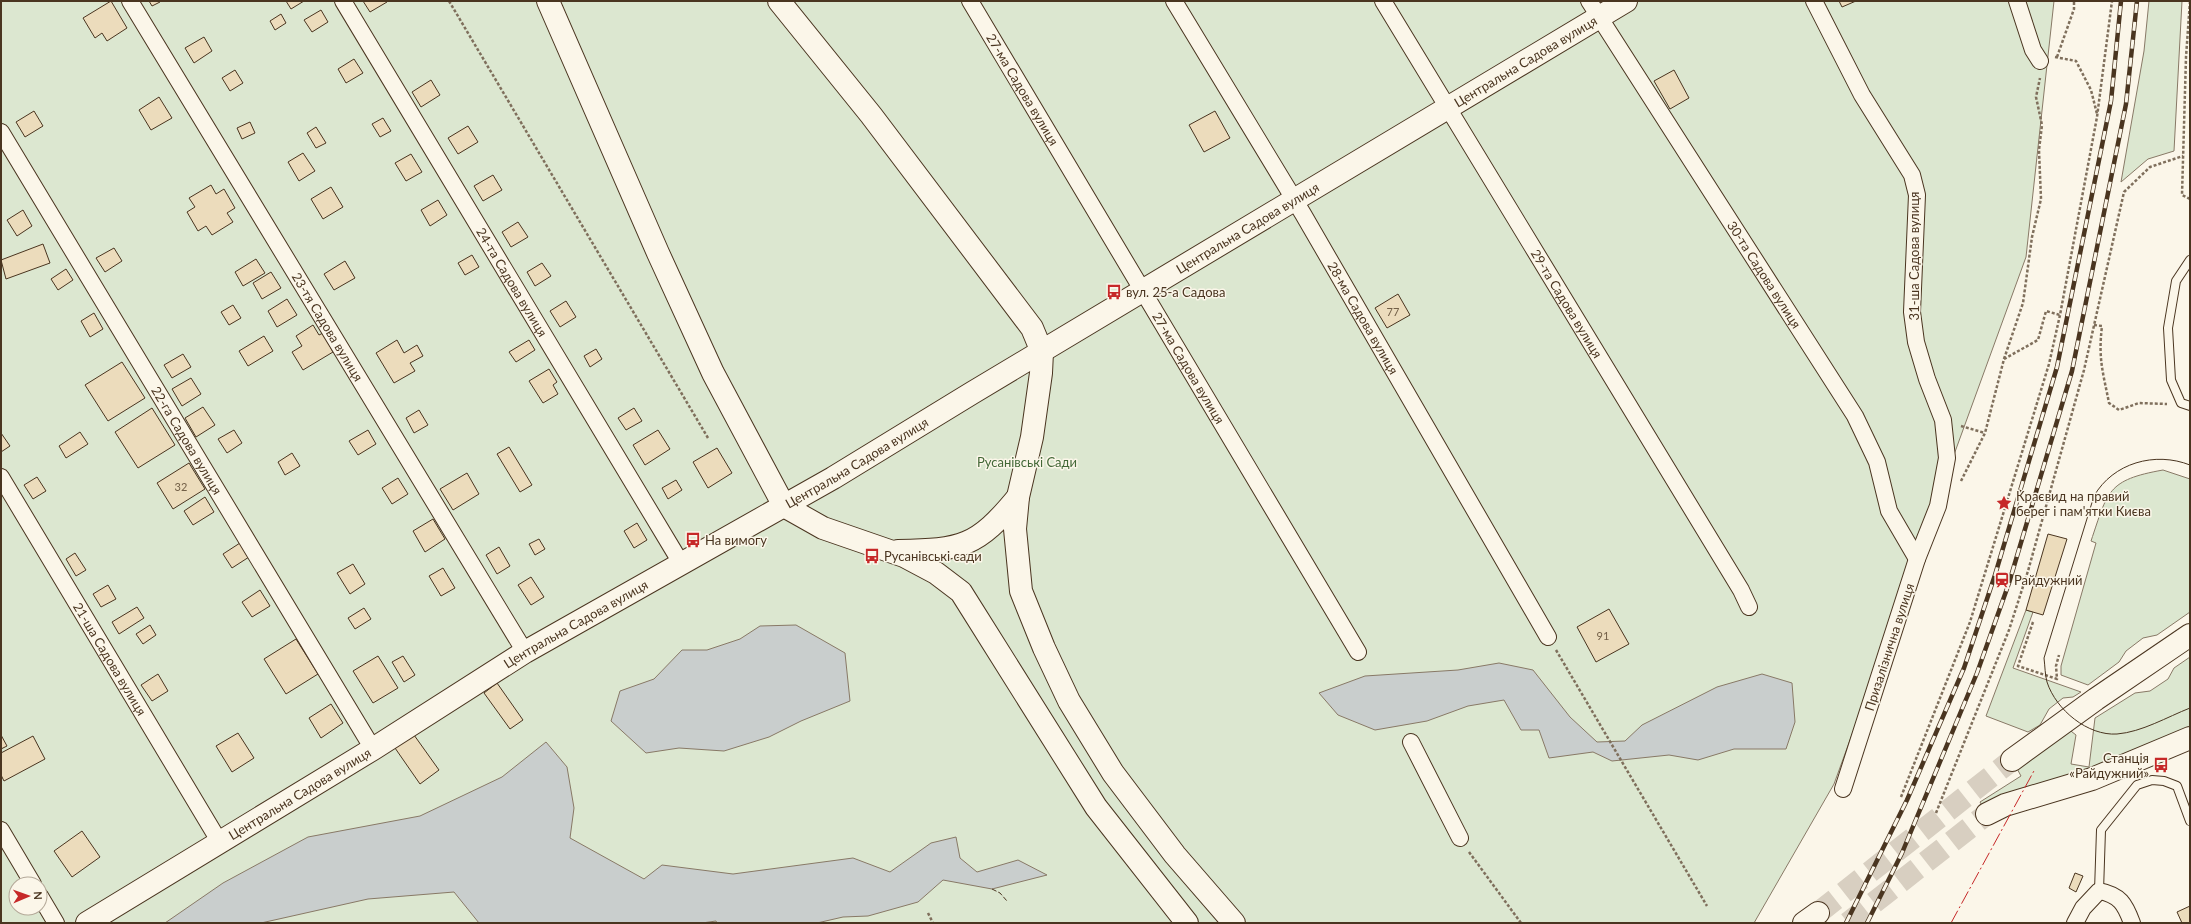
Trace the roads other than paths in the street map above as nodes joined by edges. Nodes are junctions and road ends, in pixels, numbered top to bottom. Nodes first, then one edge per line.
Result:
1 (130, 1) edge
2 (343, 1) edge
3 (548, 1) edge
4 (779, 1) edge
5 (970, 1) edge
6 (1174, 1) edge
7 (1383, 1) edge
8 (1626, 1) edge
9 (1814, 1) edge
10 (2017, 1) edge
11 (1594, 9) edge
12 (2040, 61) road end
13 (1448, 109) junction
14 (1, 132) edge
15 (1295, 201) junction
16 (2190, 260) edge
17 (1144, 290) junction
18 (1042, 352) junction
19 (2190, 406) edge
20 (1, 477) edge
21 (1018, 497) junction
22 (784, 506) junction
23 (1938, 506) joint
24 (891, 551) junction
25 (1917, 559) junction
26 (681, 563) junction
27 (1749, 608) dead end
28 (2190, 635) edge
29 (1548, 637) road end
30 (525, 652) junction
31 (1358, 652) dead end
32 (2190, 738) edge
33 (1411, 742) dead end
34 (372, 749) junction
35 (2012, 760) tunnel mouth
36 (1843, 789) dead end
37 (1987, 814) tunnel mouth
38 (2190, 821) edge
39 (1, 830) edge
40 (1460, 838) road end
41 (219, 841) junction
42 (28, 876) edge
43 (2099, 891) junction
44 (48, 910) edge
45 (56, 923) edge
46 (87, 923) edge
47 (1187, 923) edge
48 (1234, 923) edge
49 (2075, 923) edge
50 (2132, 923) edge

1 - 30 street, 23-тя Садова вулиця
2 - 26 street, 24-та Садова вулиця
3 - 22 main road
4 - 18 main road
5 - 17 street, 27-ма Садова вулиця
6 - 15 street, 28-ма Садова вулиця
7 - 13 street, 29-та Садова вулиця
8 - 11 main road, Центральна Садова вулиця
9 - 23 street, 31-ша Садова вулиця
10 - 12 street
11 - 13 main road, Центральна Садова вулиця
11 - 25 street, 30-та Садова вулиця
13 - 15 main road, Центральна Садова вулиця
13 - 27 street, 29-та Садова вулиця
14 - 34 street, 22-га Садова вулиця
15 - 17 main road, Центральна Садова вулиця
15 - 29 street, 28-ма Садова вулиця
16 - 19 lane
17 - 18 main road, Центральна Садова вулиця
17 - 31 street, 27-ма Садова вулиця
18 - 21 main road
18 - 22 main road, Центральна Садова вулиця
20 - 41 street, 21-ша Садова вулиця
21 - 24 main road
21 - 48 main road
22 - 24 main road
22 - 26 main road, Центральна Садова вулиця
23 - 25 street, Призалізнична вулиця
24 - 47 main road
25 - 36 street, Призалізнична вулиця
26 - 30 main road, Центральна Садова вулиця
28 - 35 main road
30 - 34 main road, Центральна Садова вулиця
32 - 37 main road
33 - 40 street
34 - 41 main road, Центральна Садова вулиця
38 - 43 lane
39 - 42 street
41 - 46 main road, Центральна Садова вулиця
43 - 49 street
43 - 50 street
44 - 45 street

